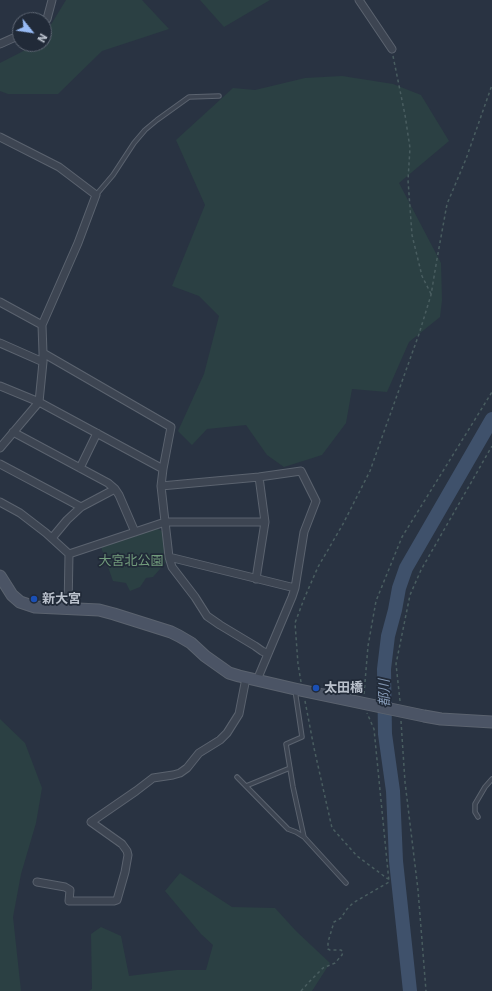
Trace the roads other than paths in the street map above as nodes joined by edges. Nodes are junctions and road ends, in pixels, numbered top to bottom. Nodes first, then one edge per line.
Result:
1 (52, 0) edge
2 (359, 0) edge
3 (49, 12) edge
4 (12, 39) edge
5 (0, 44) edge
6 (392, 49) road end
7 (219, 96) dead end
8 (0, 137) edge
9 (96, 195) junction
10 (0, 302) edge
11 (42, 325) junction
12 (0, 343) edge
13 (43, 353) junction
14 (43, 362) junction
15 (0, 386) edge
16 (39, 402) junction
17 (14, 432) junction
18 (97, 433) junction
19 (0, 448) edge
20 (0, 464) edge
21 (80, 468) junction
22 (163, 468) junction
23 (259, 477) junction
24 (161, 486) junction
25 (115, 489) junction
26 (0, 502) edge
27 (81, 507) junction
28 (165, 522) junction
29 (265, 522) junction
30 (136, 532) junction
31 (52, 538) junction
32 (69, 554) junction
33 (169, 558) junction
34 (0, 576) edge
35 (256, 579) junction
36 (294, 588) junction
37 (68, 609) junction
38 (268, 654) junction
39 (251, 679) junction
40 (299, 690) junction
41 (492, 722) edge
42 (290, 768) junction
43 (237, 777) dead end
44 (492, 779) edge
45 (246, 786) junction
46 (478, 817) dead end
47 (304, 837) junction
48 (37, 882) dead end
49 (346, 884) dead end

1 - 3 street
2 - 6 street
4 - 5 street
7 - 9 lane
8 - 9 street
9 - 11 street
10 - 11 street
11 - 13 street
12 - 14 street
13 - 14 street
13 - 22 street
14 - 16 street
15 - 16 street
16 - 17 street
16 - 18 street
17 - 19 street
17 - 21 street
18 - 21 street
18 - 22 street
20 - 27 street
21 - 25 street
22 - 24 street
23 - 24 street
23 - 29 street
23 - 36 street
24 - 28 street
25 - 27 street
25 - 30 street
26 - 31 street
27 - 31 street
28 - 29 street
28 - 30 street
28 - 33 street
29 - 35 street
30 - 32 street
31 - 32 street
32 - 37 street
33 - 35 street
33 - 38 street
34 - 37 street
35 - 36 street
36 - 38 street
37 - 39 street
38 - 39 street
39 - 40 street
39 - 48 street
40 - 41 street
40 - 42 lane
42 - 45 lane
42 - 47 lane
43 - 45 lane
44 - 46 lane
45 - 47 lane
47 - 49 lane

